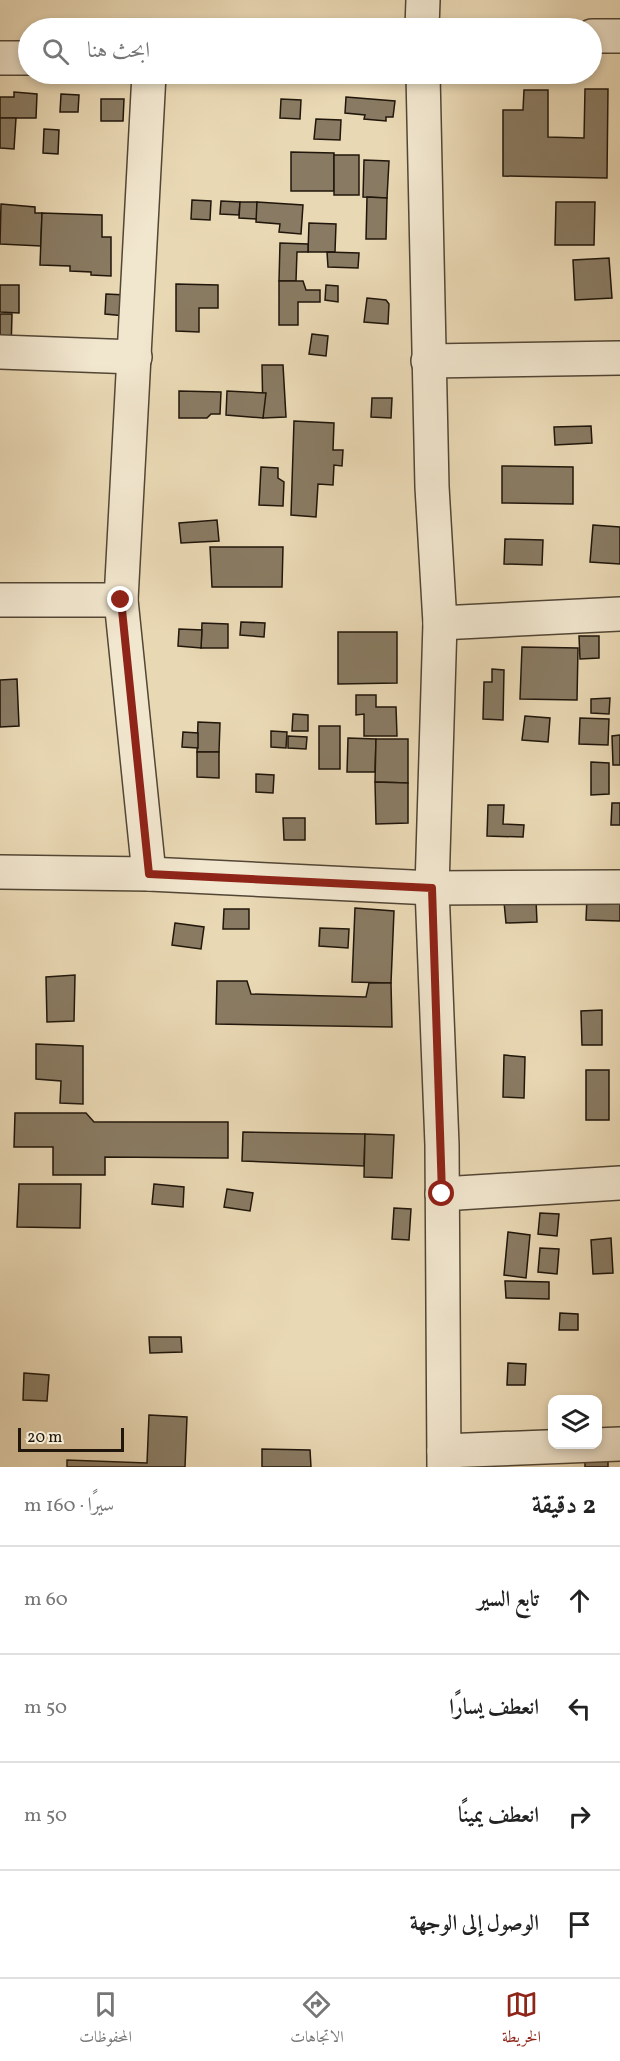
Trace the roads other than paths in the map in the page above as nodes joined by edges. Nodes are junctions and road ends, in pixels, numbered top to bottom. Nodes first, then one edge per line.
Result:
1 (423, 0) edge
2 (422, 18) edge
3 (602, 36) edge
4 (620, 36) edge
5 (0, 58) edge
6 (18, 58) edge
7 (149, 84) edge
8 (423, 84) edge
9 (0, 352) edge
10 (135, 357) junction
11 (620, 358) edge
12 (428, 361) junction
13 (0, 600) edge
14 (121, 600) junction
15 (620, 614) edge
16 (440, 624) junction
17 (0, 872) edge
18 (149, 874) junction
19 (620, 887) edge
20 (432, 888) junction
21 (620, 1183) edge
22 (442, 1194) junction
23 (620, 1444) edge
24 (444, 1459) edge

1 - 2 street
3 - 4 street
5 - 6 street
7 - 10 street
8 - 12 street
9 - 10 street
10 - 14 street
11 - 12 street
12 - 16 street
13 - 14 street
14 - 18 street
15 - 16 street
16 - 20 street
17 - 18 street
18 - 20 street
19 - 20 street
20 - 22 street
21 - 22 street
22 - 24 street
23 - 24 street

